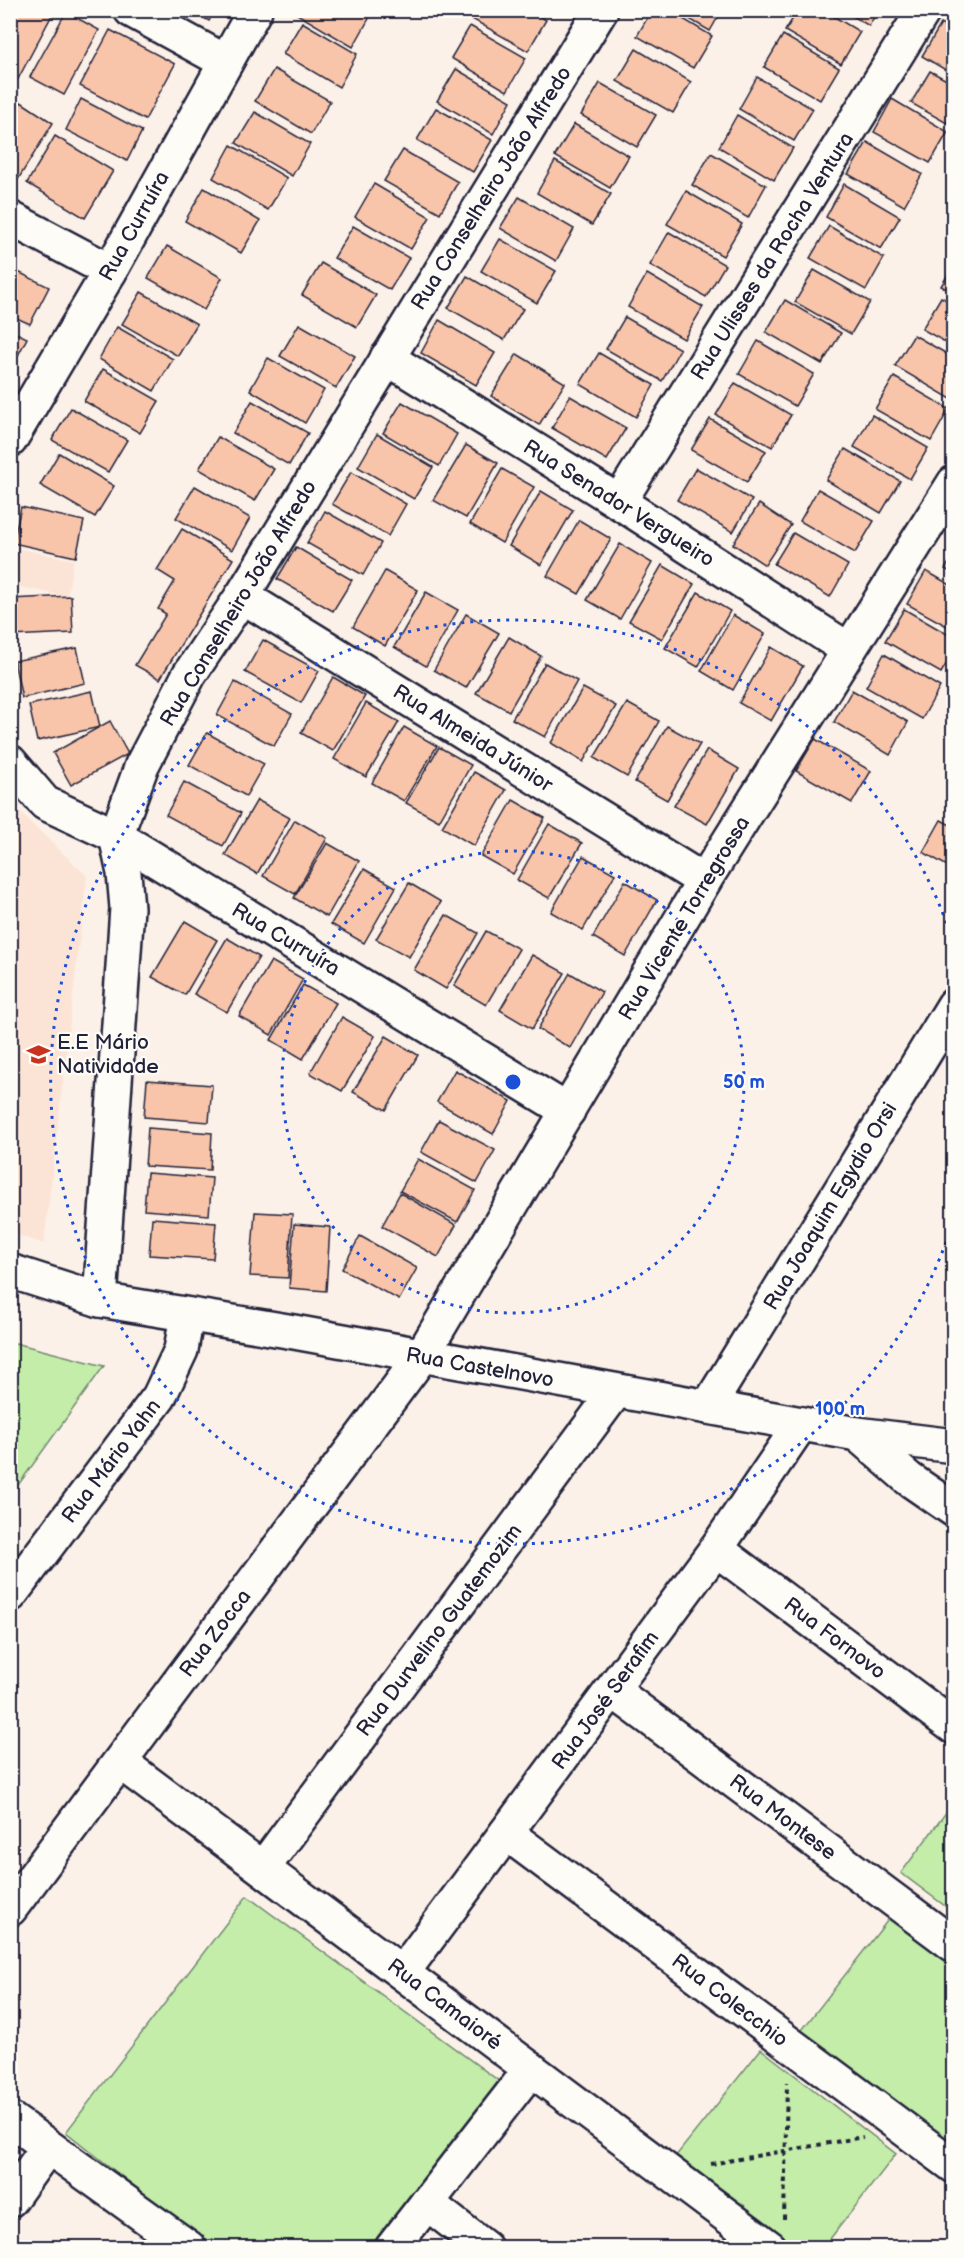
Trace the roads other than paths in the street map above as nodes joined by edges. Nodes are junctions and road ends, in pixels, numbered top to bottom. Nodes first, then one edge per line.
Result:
1 (131, 10) edge
2 (255, 10) edge
3 (600, 10) edge
4 (924, 10) edge
5 (226, 62) junction
6 (10, 218) edge
7 (110, 271) junction
8 (387, 358) junction
9 (10, 440) edge
10 (954, 483) edge
11 (620, 502) junction
12 (242, 596) junction
13 (849, 650) junction
14 (10, 762) edge
15 (116, 836) junction
16 (704, 881) junction
17 (954, 1005) edge
18 (568, 1111) junction
19 (10, 1271) edge
20 (100, 1300) junction
21 (187, 1315) junction
22 (420, 1357) junction
23 (616, 1391) junction
24 (708, 1407) junction
25 (801, 1424) junction
26 (857, 1434) junction
27 (954, 1446) edge
28 (954, 1510) edge
29 (716, 1549) junction
30 (10, 1595) edge
31 (612, 1690) junction
32 (954, 1727) edge
33 (120, 1762) junction
34 (506, 1833) junction
35 (263, 1869) junction
36 (10, 1909) edge
37 (954, 1945) edge
38 (403, 1972) junction
39 (531, 2069) junction
40 (10, 2119) edge
41 (48, 2147) junction
42 (954, 2166) edge
43 (10, 2200) edge
44 (427, 2203) junction
45 (777, 2237) edge
46 (189, 2247) edge
47 (392, 2247) edge
48 (485, 2247) edge

1 - 5 street
2 - 5 street, Rua Curruíra
3 - 8 street, Rua Conselheiro João Alfredo
4 - 11 street, Rua Ulisses da Rocha Ventura
5 - 7 street, Rua Curruíra
6 - 7 street
7 - 9 street, Rua Curruíra
8 - 11 street, Rua Senador Vergueiro
8 - 12 street, Rua Conselheiro João Alfredo
10 - 13 street, Rua Vicente Torregrossa
11 - 13 street, Rua Senador Vergueiro
12 - 15 street, Rua Conselheiro João Alfredo
12 - 16 street, Rua Almeida Júnior
13 - 16 street, Rua Vicente Torregrossa
14 - 15 street, Rua Curruíra
15 - 18 street, Rua Curruíra
15 - 20 street
16 - 18 street, Rua Vicente Torregrossa
17 - 24 street, Rua Joaquim Egydio Orsi
18 - 22 street, Rua Vicente Torregrossa
19 - 20 street, Rua Castelnovo
20 - 21 street, Rua Castelnovo
21 - 22 street, Rua Castelnovo
21 - 30 street, Rua Mário Yahn
22 - 23 street, Rua Castelnovo
22 - 33 street, Rua Zocca
23 - 24 street, Rua Castelnovo
23 - 35 street, Rua Durvelino Guatemozim
24 - 25 street, Rua Castelnovo
25 - 26 street, Rua Castelnovo
25 - 29 street, Rua José Serafim
26 - 27 street, Rua Castelnovo
26 - 28 street
29 - 31 street, Rua José Serafim
29 - 32 street, Rua Fornovo
31 - 34 street, Rua José Serafim
31 - 37 street, Rua Montese
33 - 35 street, Rua Camaioré
33 - 36 street, Rua Zocca
34 - 38 street, Rua José Serafim
34 - 42 street, Rua Colecchio
35 - 38 street, Rua Camaioré
38 - 39 street, Rua Camaioré
39 - 44 street
39 - 45 street, Rua Camaioré
40 - 41 street
41 - 43 street
41 - 46 street
44 - 47 street
44 - 48 street

